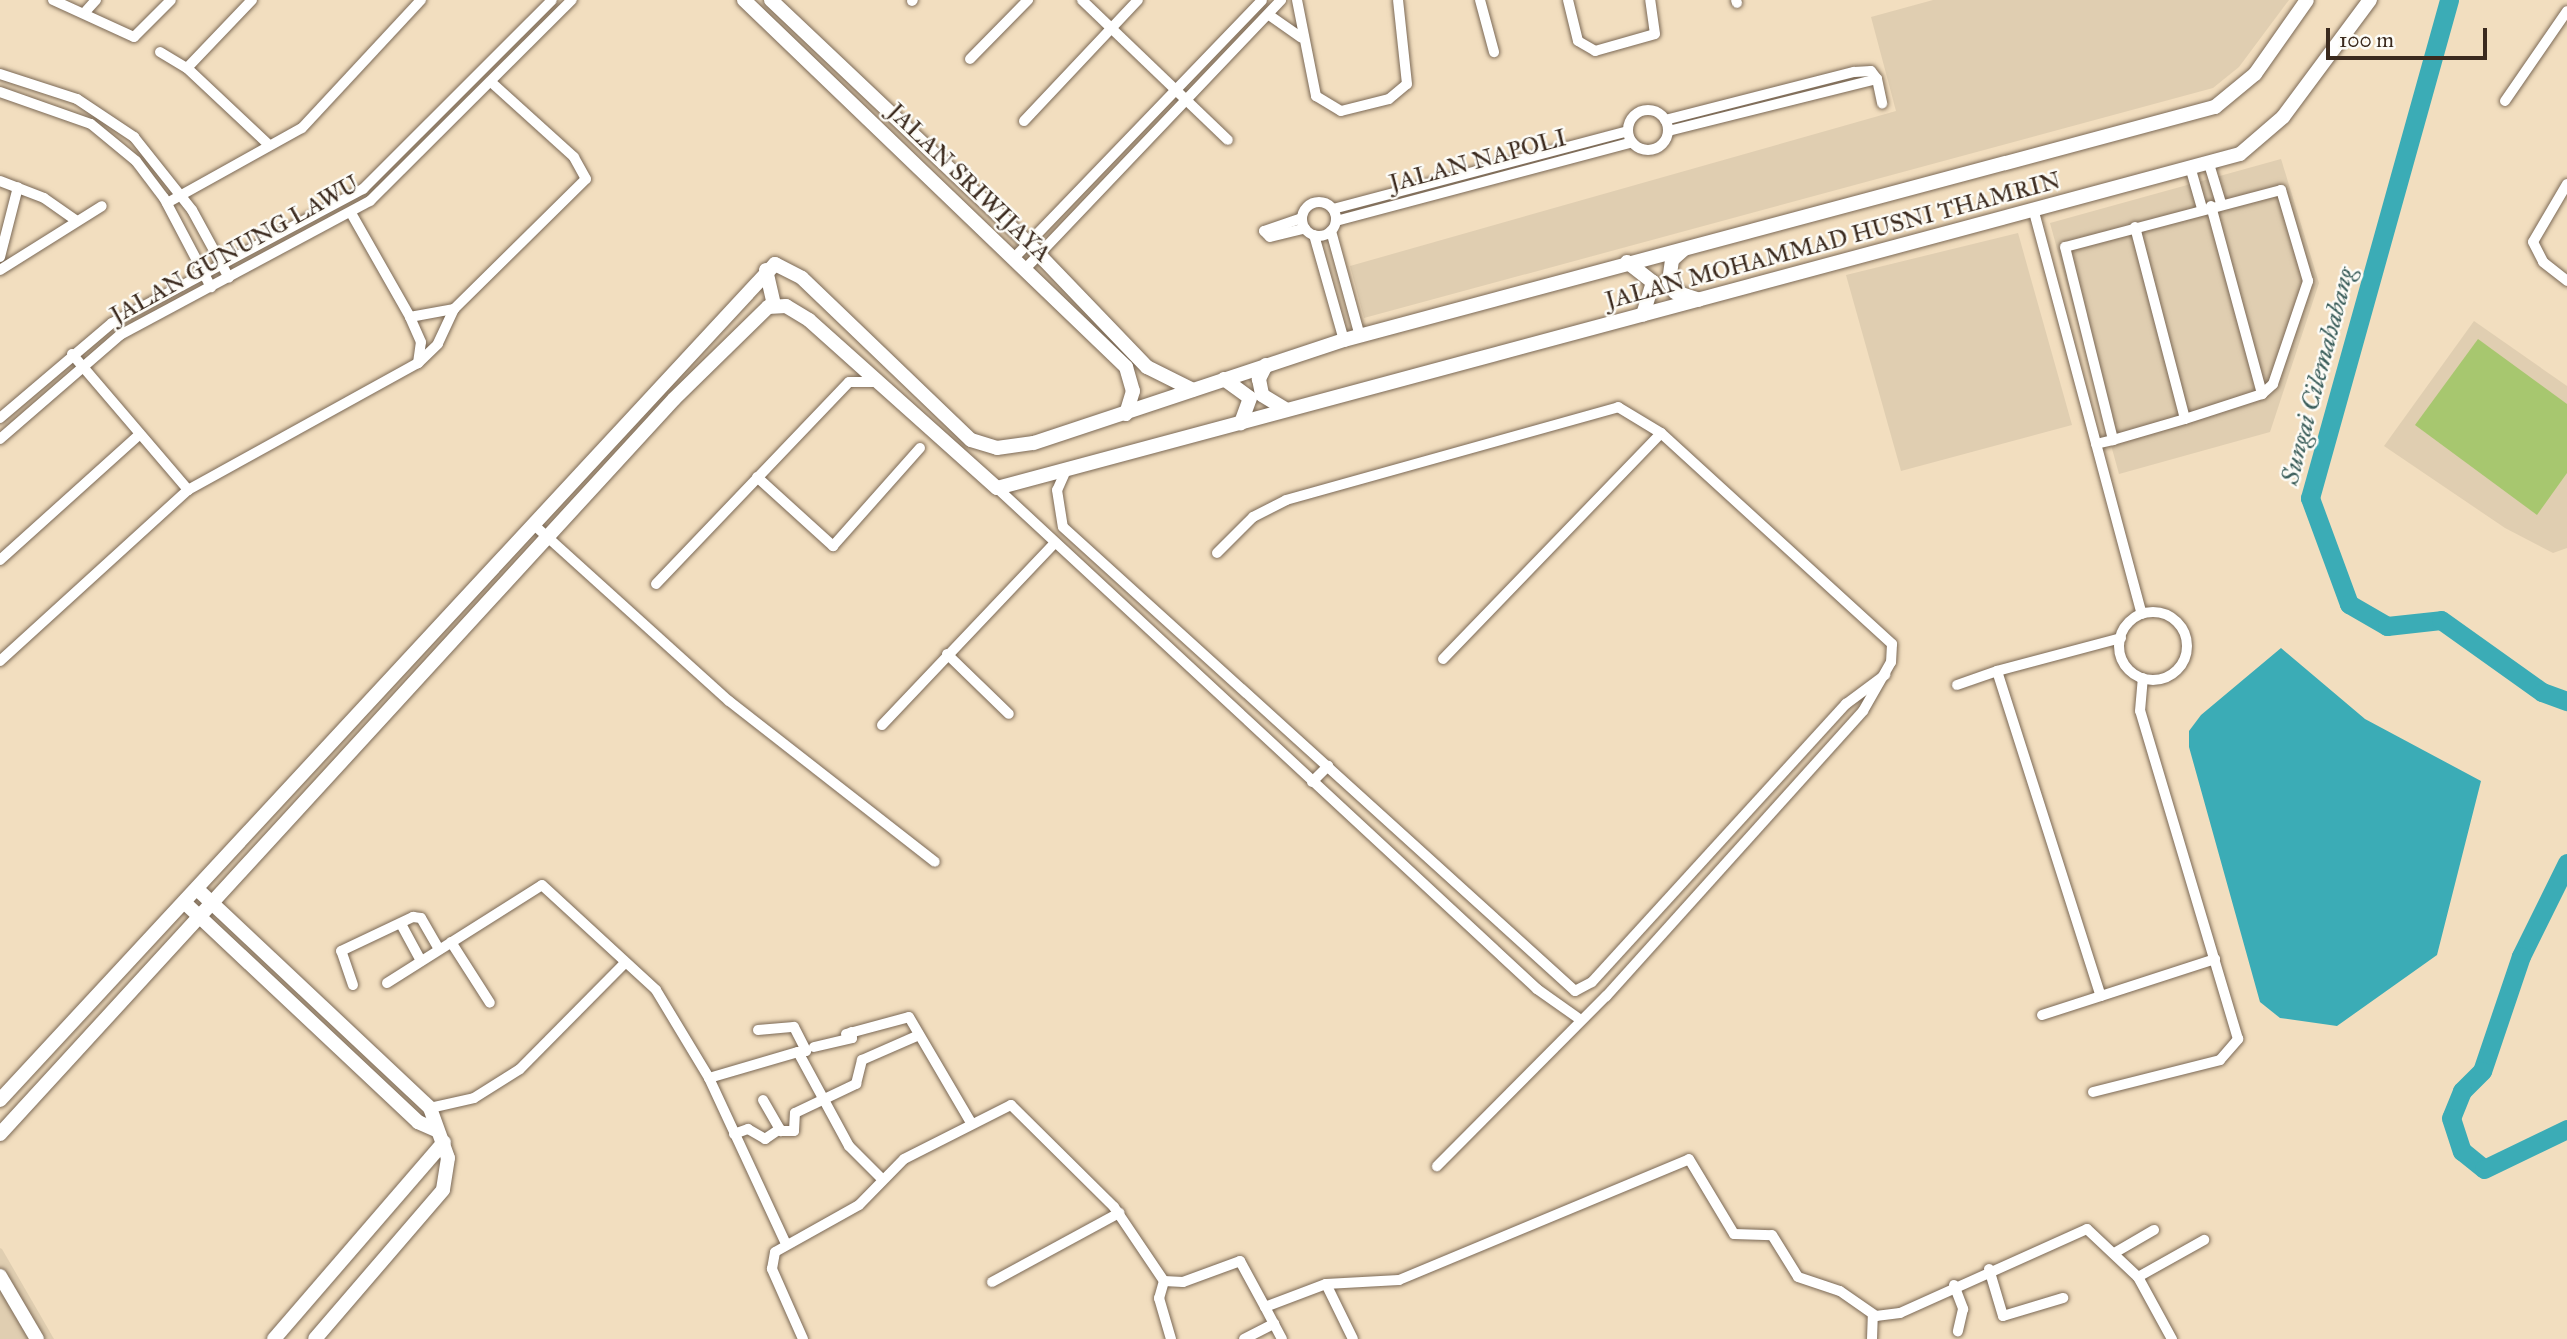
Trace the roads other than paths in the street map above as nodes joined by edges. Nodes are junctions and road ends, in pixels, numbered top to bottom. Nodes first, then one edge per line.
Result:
1 (53, 0) edge
2 (96, 0) edge
3 (171, 0) edge
4 (252, 0) edge
5 (421, 0) edge
6 (552, 0) edge
7 (572, 0) edge
8 (744, 0) edge
9 (771, 0) edge
10 (1028, 0) edge
11 (1083, 0) edge
12 (1138, 0) edge
13 (1262, 0) edge
14 (1281, 0) edge
15 (1297, 0) edge
16 (1398, 0) edge
17 (1480, 0) edge
18 (1568, 0) edge
19 (1650, 0) edge
20 (2370, 0) edge
21 (2304, 1) edge
22 (70, 2) edge
23 (86, 11) junction
24 (2567, 11) edge
25 (1269, 15) junction
26 (1111, 27) junction
27 (1301, 37) junction
28 (160, 52) dead end
29 (1493, 52) dead end
30 (970, 60) dead end
31 (187, 68) junction
32 (0, 74) edge
33 (492, 83) junction
34 (1175, 89) junction
35 (0, 92) edge
36 (1186, 100) junction
37 (2505, 101) dead end
38 (1882, 103) dead end
39 (1024, 121) dead end
40 (1667, 126) junction
41 (121, 128) junction
42 (1628, 131) junction
43 (111, 139) junction
44 (1227, 140) dead end
45 (1632, 142) junction
46 (270, 145) junction
47 (2209, 164) junction
48 (2191, 170) junction
49 (0, 181) edge
50 (2567, 184) edge
51 (18, 187) junction
52 (181, 194) junction
53 (167, 203) junction
54 (102, 206) dead end
55 (2211, 206) junction
56 (1333, 209) junction
57 (2034, 212) junction
58 (351, 213) junction
59 (76, 220) junction
60 (1336, 220) junction
61 (1307, 227) junction
62 (2135, 227) junction
63 (1331, 231) junction
64 (1031, 240) junction
65 (1685, 248) junction
66 (1043, 250) junction
67 (0, 257) edge
68 (1015, 257) junction
69 (1627, 262) junction
70 (221, 263) junction
71 (1026, 268) junction
72 (0, 270) edge
73 (766, 270) junction
74 (204, 273) junction
75 (229, 278) junction
76 (2567, 281) edge
77 (211, 287) junction
78 (1700, 300) junction
79 (774, 306) junction
80 (454, 309) junction
81 (1643, 314) junction
82 (410, 317) junction
83 (1360, 336) junction
84 (1344, 340) junction
85 (72, 354) junction
86 (418, 363) junction
87 (1266, 365) junction
88 (82, 366) junction
89 (1224, 379) junction
90 (878, 382) junction
91 (1193, 390) junction
92 (2262, 394) junction
93 (1285, 409) junction
94 (1126, 414) junction
95 (0, 418) edge
96 (2185, 419) junction
97 (1241, 423) junction
98 (1661, 433) junction
99 (140, 434) junction
100 (0, 439) edge
101 (2113, 440) junction
102 (2096, 444) junction
103 (920, 449) dead end
104 (1068, 467) junction
105 (757, 477) junction
106 (997, 488) junction
107 (188, 490) junction
108 (533, 524) junction
109 (548, 539) junction
110 (1054, 544) junction
111 (1217, 553) dead end
112 (0, 560) edge
113 (656, 584) dead end
114 (2142, 614) junction
115 (2120, 638) junction
116 (947, 654) junction
117 (1443, 659) dead end
118 (0, 661) edge
119 (1997, 671) junction
120 (1886, 674) junction
121 (2143, 678) junction
122 (1957, 685) dead end
123 (1009, 714) dead end
124 (882, 724) dead end
125 (1328, 766) junction
126 (1312, 782) junction
127 (935, 862) dead end
128 (198, 890) junction
129 (185, 904) junction
130 (216, 906) junction
131 (202, 920) junction
132 (401, 924) junction
133 (451, 942) junction
134 (439, 949) junction
135 (2215, 959) junction
136 (421, 961) junction
137 (625, 963) junction
138 (387, 983) dead end
139 (354, 985) dead end
140 (2101, 996) junction
141 (490, 1003) dead end
142 (2042, 1015) dead end
143 (1578, 1018) junction
144 (758, 1030) dead end
145 (919, 1035) junction
146 (809, 1049) junction
147 (709, 1078) junction
148 (2093, 1092) dead end
149 (0, 1100) edge
150 (763, 1100) dead end
151 (824, 1100) junction
152 (430, 1108) junction
153 (970, 1121) junction
154 (780, 1129) junction
155 (0, 1134) edge
156 (734, 1134) junction
157 (440, 1136) junction
158 (1437, 1166) dead end
159 (882, 1179) junction
160 (1119, 1213) junction
161 (2154, 1230) dead end
162 (2204, 1240) dead end
163 (786, 1244) junction
164 (2116, 1252) junction
165 (1989, 1269) junction
166 (0, 1276) edge
167 (2138, 1277) junction
168 (1164, 1281) junction
169 (992, 1283) dead end
170 (1326, 1284) junction
171 (1954, 1285) junction
172 (2063, 1298) dead end
173 (1265, 1307) junction
174 (1873, 1315) junction
175 (1275, 1324) junction
176 (1958, 1331) dead end
177 (37, 1339) edge
178 (274, 1339) edge
179 (315, 1339) edge
180 (803, 1339) edge
181 (1171, 1339) edge
182 (1244, 1339) edge
183 (1282, 1339) edge
184 (1353, 1339) edge
185 (1872, 1339) edge
186 (2172, 1339) edge

1 - 22 street
2 - 23 street
3 - 23 street
4 - 31 street
5 - 46 street
6 - 70 street, JALAN GUNUNG LAWU
7 - 33 street, JALAN GUNUNG LAWU
8 - 68 street, JALAN SRIWIJAYA
9 - 64 street, JALAN SRIWIJAYA
10 - 30 street
11 - 26 street
12 - 26 street
13 - 34 street
14 - 25 street
15 - 27 street
16 - 27 street
17 - 29 street
18 - 19 street
20 - 47 street, JALAN MOHAMMAD HUSNI THAMRIN
21 - 65 street, JALAN MOHAMMAD HUSNI THAMRIN
22 - 23 street
24 - 37 street
25 - 27 street
25 - 36 street
26 - 34 street
26 - 39 street
28 - 31 street
31 - 46 street
32 - 41 street
33 - 58 street, JALAN GUNUNG LAWU
33 - 80 street
34 - 36 street
34 - 64 street
35 - 43 street
36 - 44 street
36 - 66 street
38 - 40 street, JALAN NAPOLI
40 - 42 street, JALAN NAPOLI
40 - 45 street, JALAN NAPOLI
41 - 43 street
41 - 52 street
42 - 45 street
42 - 56 street, JALAN NAPOLI
43 - 53 street
45 - 60 street, JALAN NAPOLI
46 - 52 street
47 - 48 street, JALAN MOHAMMAD HUSNI THAMRIN
47 - 55 street
48 - 55 street
48 - 57 street, JALAN MOHAMMAD HUSNI THAMRIN
49 - 51 street
50 - 76 street
51 - 59 street
51 - 67 street
52 - 53 street
52 - 70 street
53 - 74 street
54 - 59 street
55 - 62 street
55 - 92 street
55 - 92 street
56 - 60 street
56 - 61 street, JALAN NAPOLI
57 - 78 street, JALAN MOHAMMAD HUSNI THAMRIN
57 - 102 street
58 - 75 street, JALAN GUNUNG LAWU
58 - 82 street
59 - 72 street
60 - 63 street
61 - 63 street
61 - 84 street
62 - 96 street
62 - 101 street
63 - 83 street
64 - 66 street, JALAN SRIWIJAYA
64 - 68 street
65 - 69 street, JALAN MOHAMMAD HUSNI THAMRIN
65 - 78 street
66 - 71 street
66 - 91 street, JALAN SRIWIJAYA
68 - 71 street, JALAN SRIWIJAYA
69 - 81 street
69 - 83 street, JALAN MOHAMMAD HUSNI THAMRIN
70 - 74 street, JALAN GUNUNG LAWU
70 - 75 street
71 - 94 street, JALAN SRIWIJAYA
73 - 79 street
73 - 94 street, JALAN MOHAMMAD HUSNI THAMRIN
73 - 108 street
74 - 77 street
74 - 85 street, JALAN GUNUNG LAWU
75 - 77 street, JALAN GUNUNG LAWU
77 - 88 street, JALAN GUNUNG LAWU
78 - 81 street, JALAN MOHAMMAD HUSNI THAMRIN
79 - 90 street
79 - 109 street
80 - 82 street
80 - 86 street
81 - 93 street, JALAN MOHAMMAD HUSNI THAMRIN
82 - 86 street
83 - 84 street, JALAN MOHAMMAD HUSNI THAMRIN
84 - 87 street, JALAN MOHAMMAD HUSNI THAMRIN
85 - 88 street
85 - 95 street, JALAN GUNUNG LAWU
86 - 107 street
87 - 89 street, JALAN MOHAMMAD HUSNI THAMRIN
87 - 93 street
88 - 99 street
88 - 100 street, JALAN GUNUNG LAWU
89 - 91 street, JALAN MOHAMMAD HUSNI THAMRIN
89 - 97 street
90 - 105 street
90 - 106 street
91 - 94 street, JALAN MOHAMMAD HUSNI THAMRIN
92 - 96 street
93 - 97 street, JALAN MOHAMMAD HUSNI THAMRIN
96 - 101 street
97 - 104 street, JALAN MOHAMMAD HUSNI THAMRIN
98 - 111 street
98 - 117 street
98 - 120 street
99 - 107 street
99 - 112 street
101 - 102 street
102 - 114 street
103 - 105 street
104 - 106 street, JALAN MOHAMMAD HUSNI THAMRIN
104 - 125 street
105 - 113 street
106 - 110 street
107 - 118 street
108 - 109 street
108 - 128 street
109 - 127 street
109 - 130 street
110 - 116 street
110 - 126 street
114 - 115 street
114 - 121 street
115 - 119 street
115 - 121 street
116 - 123 street
116 - 124 street
119 - 122 street
119 - 140 street
120 - 125 street
120 - 143 street
121 - 135 street
125 - 126 street
126 - 143 street
128 - 129 street
128 - 130 street
129 - 131 street
129 - 149 street
130 - 131 street
130 - 152 street
131 - 155 street
131 - 157 street
132 - 134 street
132 - 136 street
132 - 139 street
133 - 134 street
133 - 137 street
133 - 141 street
134 - 136 street
135 - 140 street
135 - 148 street
136 - 138 street
137 - 147 street
137 - 152 street
140 - 142 street
143 - 158 street
144 - 146 street
145 - 146 street
145 - 151 street
145 - 153 street
146 - 147 street
146 - 151 street
147 - 156 street
150 - 154 street
151 - 154 street
151 - 159 street
152 - 157 street
153 - 159 street
153 - 160 street
154 - 156 street
156 - 163 street
157 - 178 street
157 - 179 street
159 - 163 street
160 - 168 street
160 - 169 street
161 - 164 street
162 - 167 street
163 - 180 street
164 - 165 street
164 - 167 street
165 - 171 street
165 - 172 street
166 - 177 street
167 - 186 street
168 - 173 street
168 - 181 street
170 - 173 street
170 - 174 street
170 - 184 street
171 - 174 street
171 - 176 street
173 - 175 street
174 - 185 street
175 - 182 street
175 - 183 street

